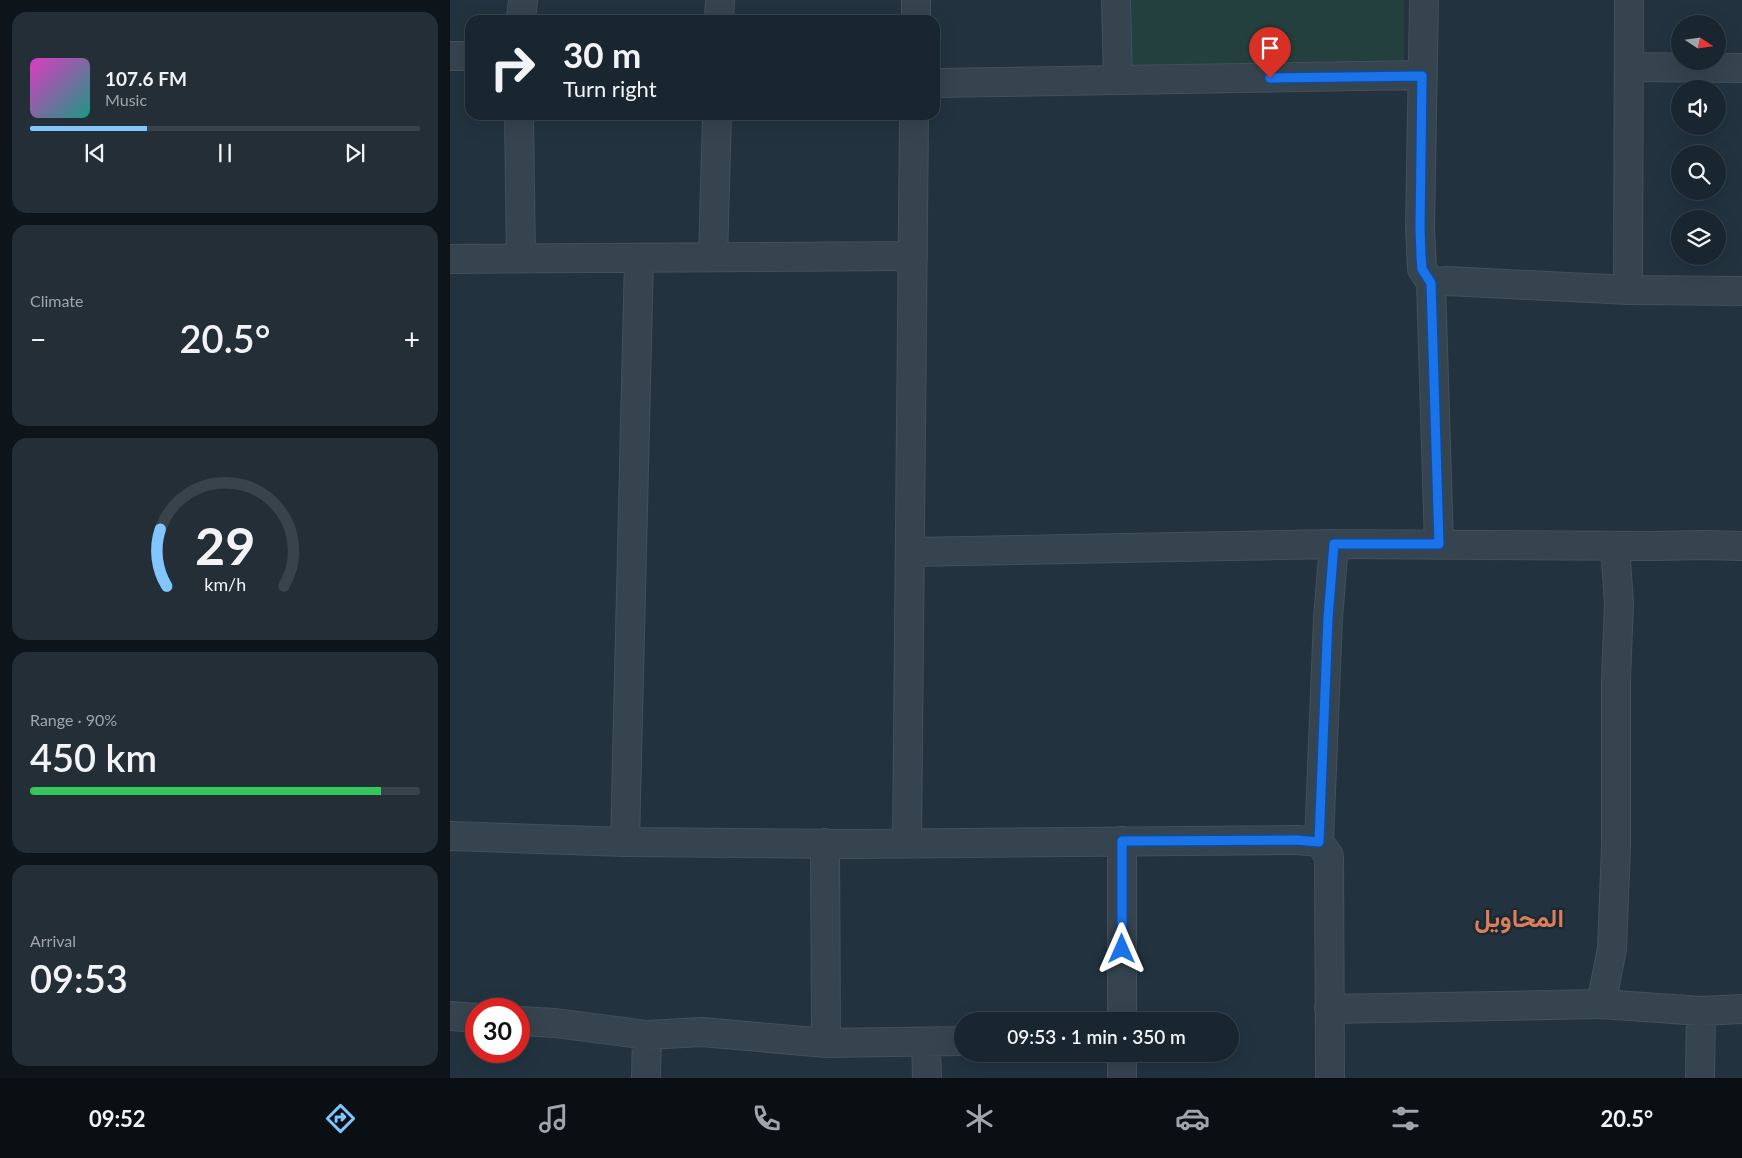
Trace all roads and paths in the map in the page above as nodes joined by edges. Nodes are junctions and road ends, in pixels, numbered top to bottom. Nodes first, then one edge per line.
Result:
1 (522, 0) edge
2 (720, 0) edge
3 (916, 0) edge
4 (1116, 0) edge
5 (1424, 0) edge
6 (1629, 0) edge
7 (521, 15) edge
8 (719, 15) edge
9 (916, 15) edge
10 (450, 56) edge
11 (465, 56) edge
12 (1629, 67) junction
13 (1742, 68) edge
14 (1422, 76) junction
15 (1118, 80) junction
16 (940, 83) edge
17 (519, 120) edge
18 (717, 120) edge
19 (914, 120) edge
20 (913, 256) junction
21 (450, 258) edge
22 (521, 258) junction
23 (639, 258) junction
24 (713, 258) junction
25 (1431, 283) junction
26 (1628, 290) junction
27 (1742, 291) edge
28 (1334, 544) junction
29 (1439, 544) junction
30 (1616, 546) junction
31 (1742, 546) edge
32 (910, 552) junction
33 (450, 836) edge
34 (1122, 841) junction
35 (626, 842) junction
36 (1319, 842) junction
37 (825, 843) junction
38 (907, 843) junction
39 (1601, 1004) junction
40 (1329, 1009) junction
41 (1742, 1009) edge
42 (1702, 1011) junction
43 (1122, 1012) edge
44 (450, 1016) edge
45 (465, 1017) edge
46 (530, 1022) edge
47 (647, 1035) junction
48 (954, 1041) edge
49 (926, 1042) junction
50 (826, 1043) junction
51 (1122, 1062) edge
52 (646, 1078) edge
53 (926, 1078) edge
54 (1122, 1078) edge
55 (1330, 1078) edge
56 (1700, 1078) edge

1 - 7 street
2 - 8 street
3 - 9 street
4 - 15 street
5 - 14 street
6 - 12 street
10 - 11 street
12 - 13 street
12 - 26 street
14 - 15 street
14 - 25 street
15 - 16 street
17 - 22 street
18 - 24 street
19 - 20 street
20 - 24 street
20 - 32 street
21 - 22 street
22 - 23 street
23 - 24 street
23 - 35 street
25 - 26 street
25 - 29 street
26 - 27 street
28 - 29 street
28 - 32 street
28 - 36 street
29 - 30 street
30 - 31 street
30 - 39 street
32 - 38 street
33 - 35 street
34 - 36 street
34 - 38 street
34 - 43 street
35 - 37 street
36 - 40 street
37 - 38 street
37 - 50 street
39 - 40 street
39 - 42 street
40 - 55 street
41 - 42 street
42 - 56 street
44 - 45 street
46 - 47 street
47 - 50 street
47 - 52 street
48 - 49 street
49 - 50 street
49 - 53 street
51 - 54 street

